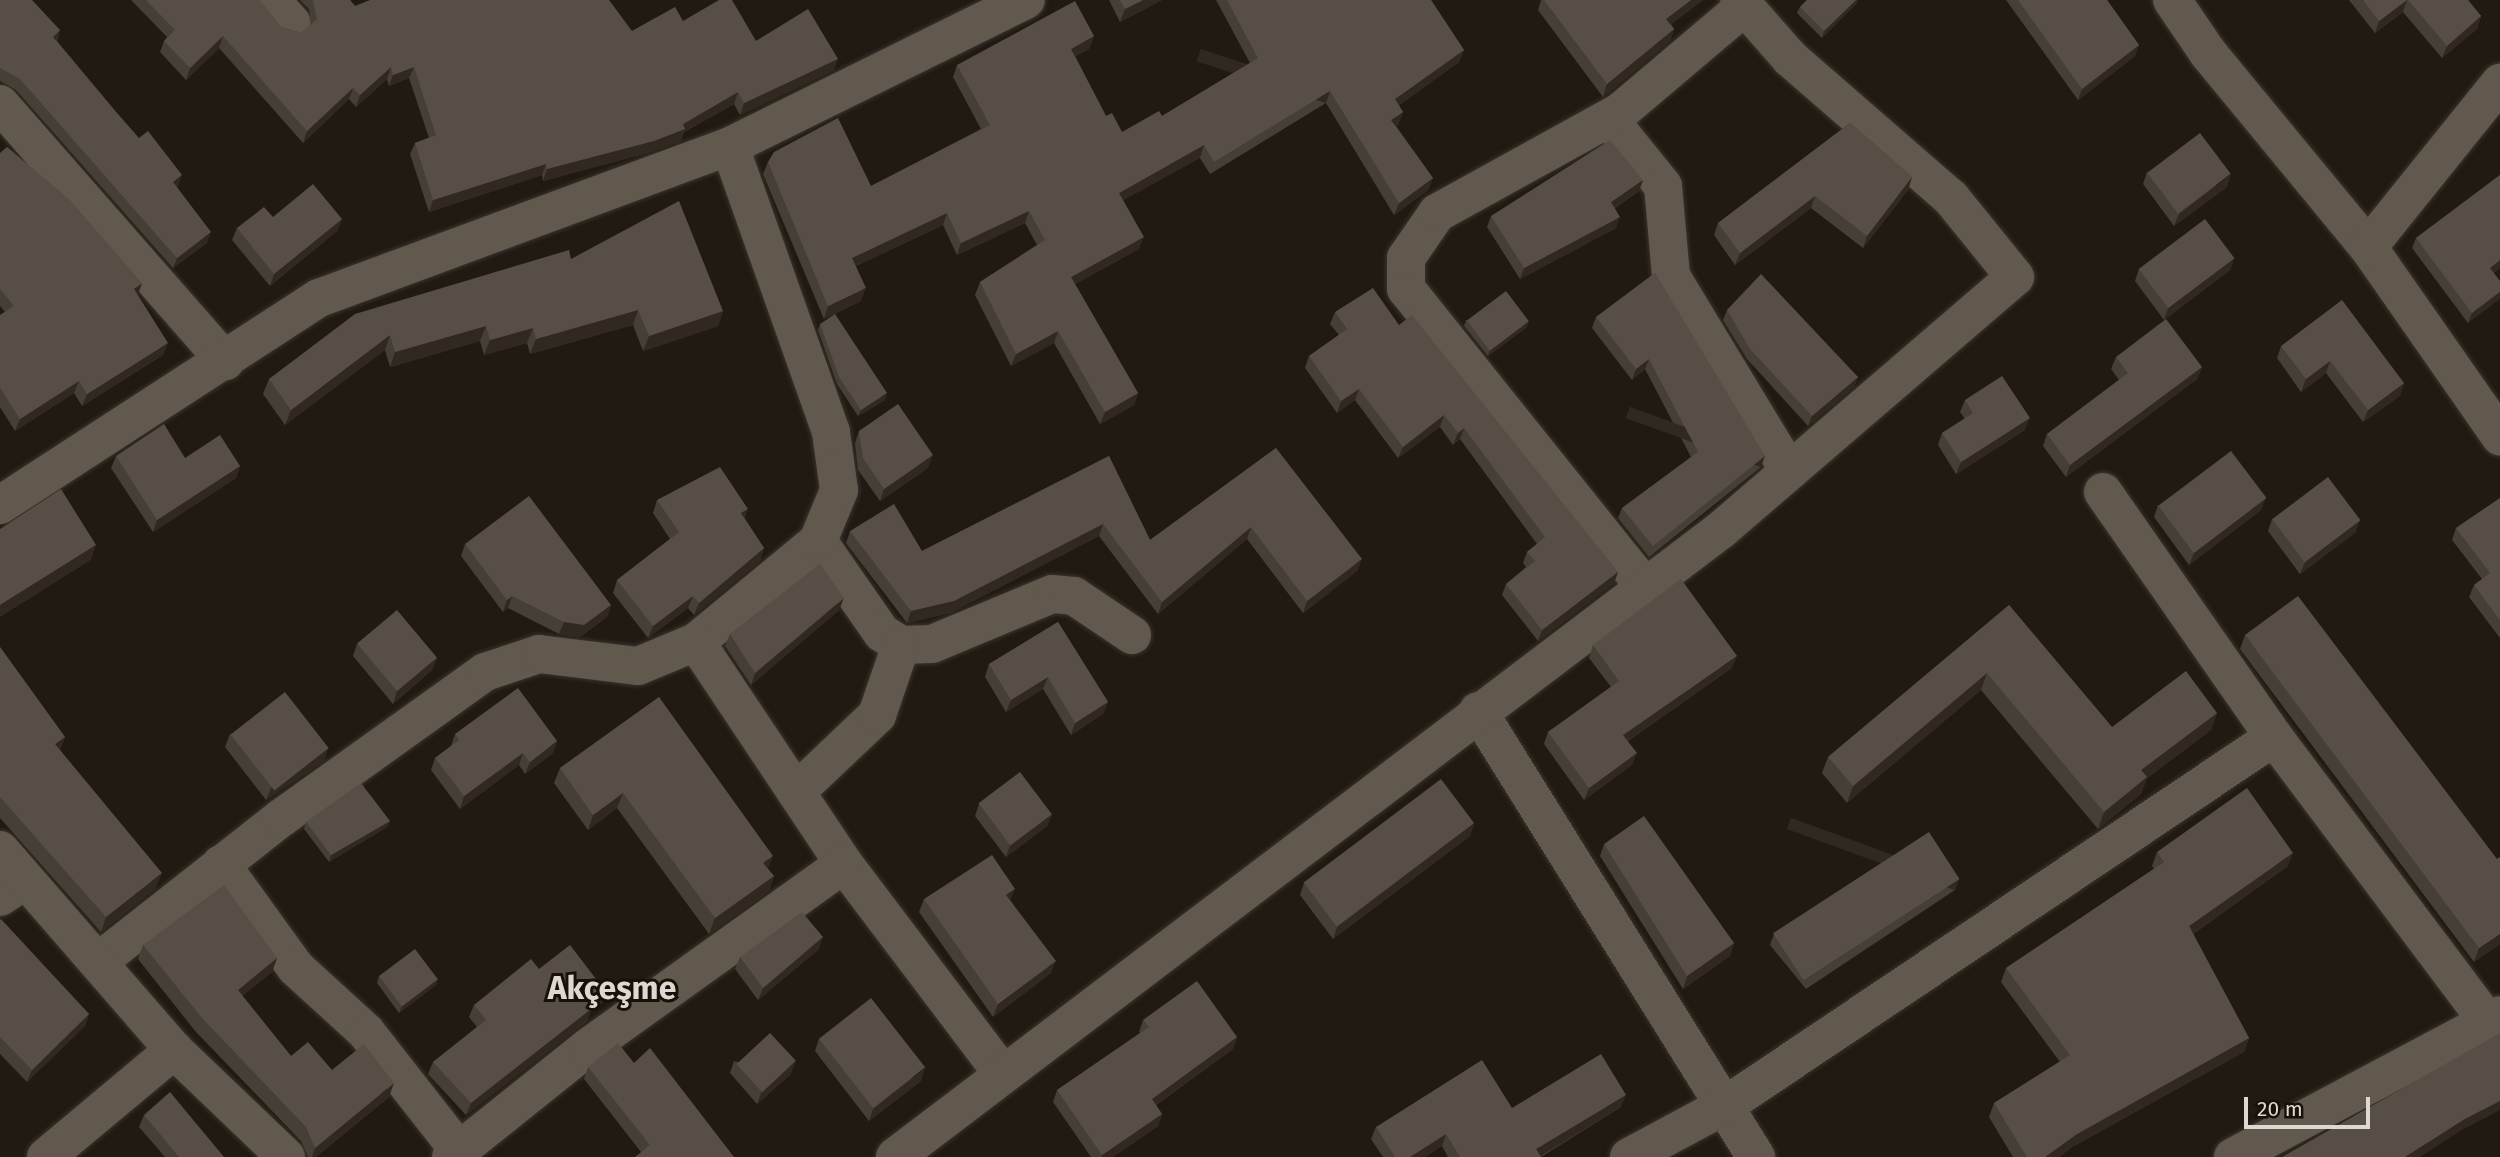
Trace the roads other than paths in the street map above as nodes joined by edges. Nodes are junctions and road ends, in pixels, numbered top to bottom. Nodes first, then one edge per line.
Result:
1 (1026, 0) edge
2 (2172, 0) edge
3 (1741, 3) edge
4 (2500, 83) edge
5 (0, 104) edge
6 (1609, 120) junction
7 (730, 146) junction
8 (2368, 247) junction
9 (225, 361) junction
10 (2500, 436) edge
11 (1789, 471) junction
12 (2103, 492) dead end
13 (0, 505) edge
14 (818, 541) junction
15 (1646, 587) junction
16 (1132, 635) dead end
17 (696, 642) junction
18 (901, 645) junction
19 (1478, 711) junction
20 (2274, 737) junction
21 (796, 792) junction
22 (0, 850) edge
23 (221, 864) junction
24 (844, 864) junction
25 (12, 888) edge
26 (98, 962) junction
27 (2494, 1018) edge
28 (174, 1050) junction
29 (1002, 1073) junction
30 (1726, 1105) junction
31 (918, 1150) edge
32 (455, 1154) edge
33 (47, 1157) edge
34 (286, 1157) edge
35 (1629, 1157) edge
36 (1756, 1157) edge
37 (2233, 1157) edge

1 - 7 street
2 - 8 street
3 - 6 street
3 - 11 street
4 - 8 street
5 - 9 street
6 - 11 street
6 - 15 street
7 - 9 street
7 - 14 street
8 - 10 street
9 - 13 street
11 - 15 street
12 - 20 street
14 - 17 street
14 - 18 street
15 - 19 street
16 - 18 street
17 - 21 street
17 - 23 street
18 - 21 street
19 - 29 street
19 - 30 street
20 - 27 street
20 - 30 street
21 - 24 street
22 - 25 street
23 - 26 street
23 - 32 street
24 - 29 street
24 - 32 street
25 - 26 street
26 - 28 street
27 - 37 street
28 - 33 street
28 - 34 street
29 - 31 street
30 - 35 street
30 - 36 street

